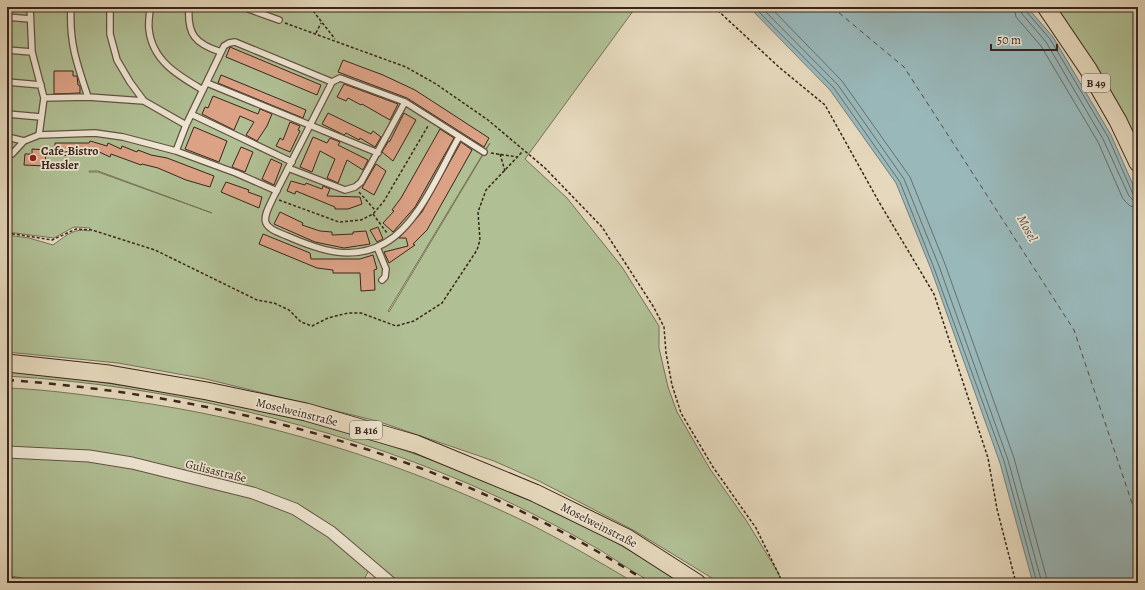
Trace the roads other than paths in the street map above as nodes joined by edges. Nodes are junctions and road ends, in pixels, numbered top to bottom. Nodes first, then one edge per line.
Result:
1 (30, 7) edge
2 (71, 7) edge
3 (110, 7) edge
4 (150, 7) edge
5 (189, 7) edge
6 (244, 7) edge
7 (1046, 7) edge
8 (7, 17) edge
9 (30, 19) junction
10 (279, 20) road end
11 (7, 50) edge
12 (32, 52) junction
13 (221, 52) junction
14 (7, 82) edge
15 (332, 82) junction
16 (207, 84) junction
17 (41, 85) junction
18 (204, 90) junction
19 (88, 97) junction
20 (44, 98) junction
21 (144, 101) junction
22 (405, 102) junction
23 (7, 114) edge
24 (193, 114) junction
25 (42, 117) junction
26 (186, 125) junction
27 (310, 126) junction
28 (39, 135) junction
29 (7, 137) edge
30 (458, 137) junction
31 (24, 141) junction
32 (176, 152) junction
33 (484, 152) road end
34 (378, 153) junction
35 (7, 154) edge
36 (292, 162) junction
37 (1138, 163) edge
38 (288, 168) junction
39 (277, 191) junction
40 (377, 247) junction
41 (382, 280) dead end
42 (7, 363) edge
43 (7, 452) edge
44 (391, 583) edge
45 (697, 583) edge

1 - 9 lane
2 - 19 lane
3 - 21 lane
4 - 18 lane
5 - 13 lane
6 - 10 lane
7 - 37 main road, B 49
8 - 9 lane
9 - 12 lane
11 - 12 lane
12 - 17 lane
13 - 15 lane
13 - 16 lane
14 - 17 lane
15 - 22 lane
15 - 27 lane
16 - 18 lane
16 - 27 lane
17 - 20 lane
18 - 24 lane
19 - 20 lane
19 - 21 lane
20 - 25 lane
21 - 26 lane
22 - 30 lane
22 - 34 lane
23 - 25 lane
24 - 26 lane
24 - 36 lane
25 - 28 lane
26 - 32 lane
27 - 34 lane
27 - 36 lane
28 - 31 lane
28 - 32 lane
29 - 31 lane
30 - 33 lane
30 - 40 lane
31 - 35 lane
32 - 39 lane
34 - 38 lane
36 - 38 lane
38 - 39 lane
39 - 40 lane
40 - 41 lane
42 - 45 main road, Moselweinstraße / B 416
43 - 44 street, Gulisastraße

